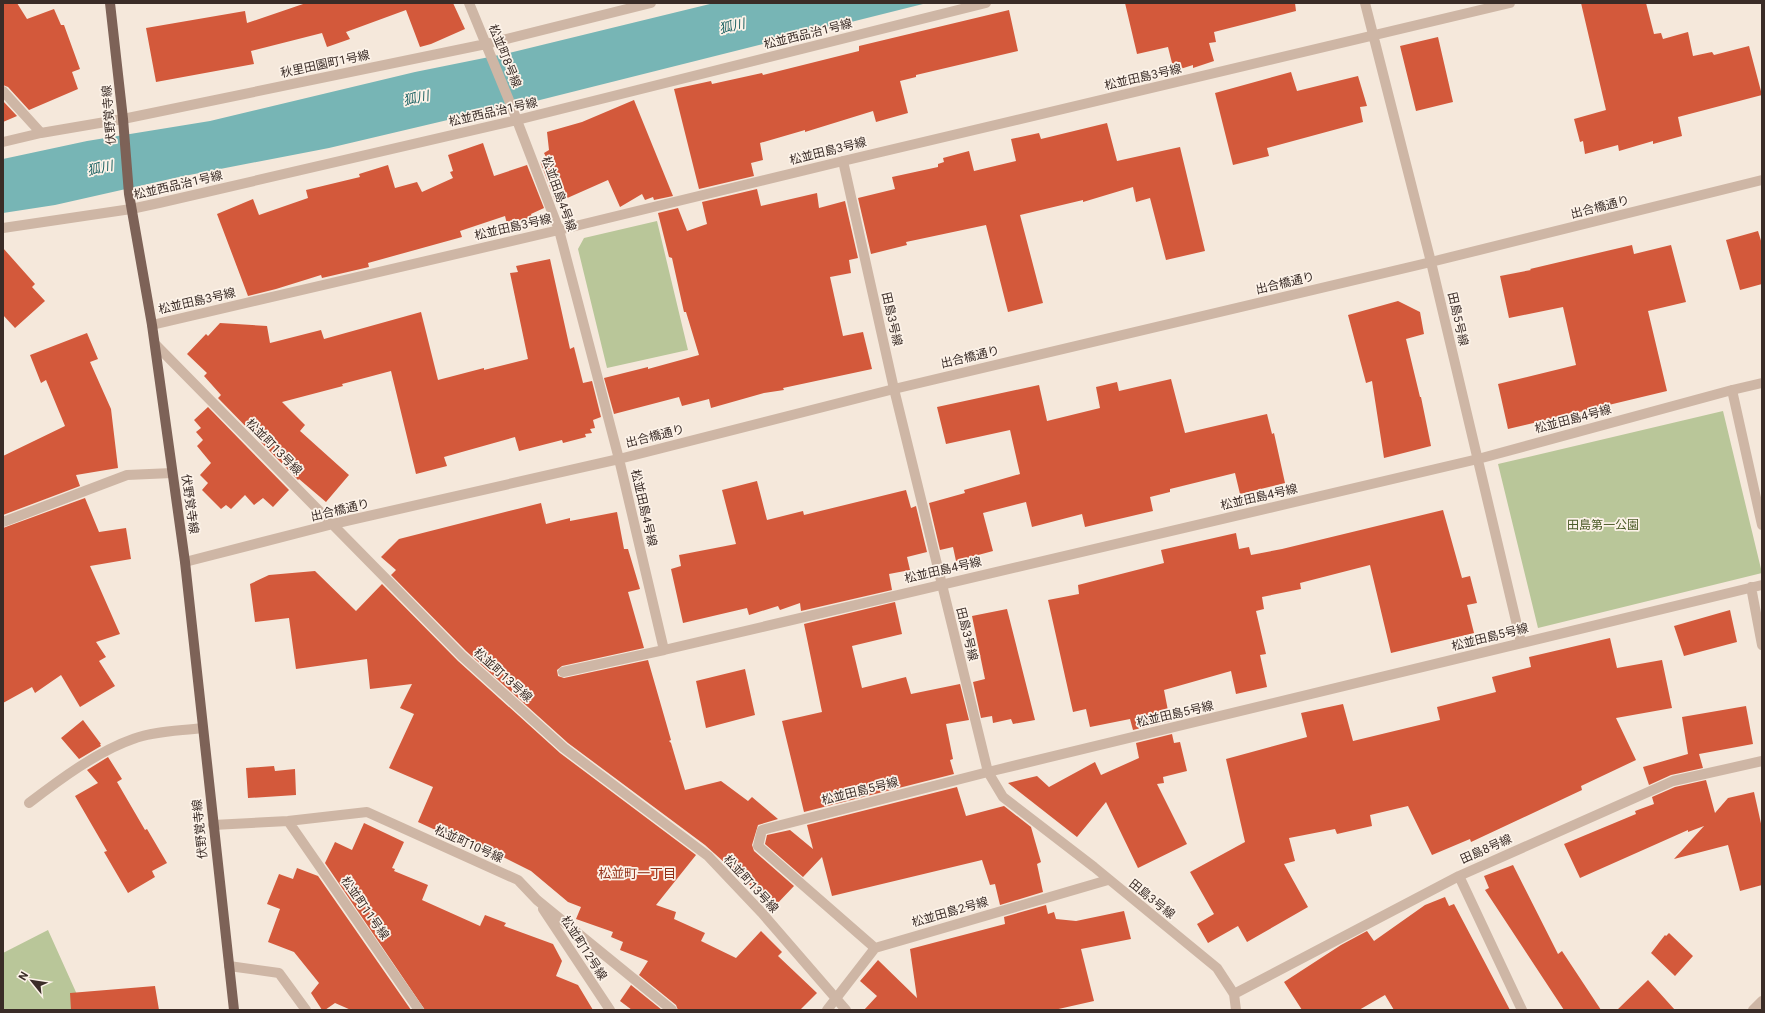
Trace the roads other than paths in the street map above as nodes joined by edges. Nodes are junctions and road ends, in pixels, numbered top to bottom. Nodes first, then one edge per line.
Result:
1 (110, 3) edge
2 (469, 3) edge
3 (614, 3) edge
4 (651, 3) edge
5 (986, 3) edge
6 (1365, 3) edge
7 (1510, 3) edge
8 (603, 15) junction
9 (1373, 36) junction
10 (487, 47) junction
11 (3, 91) edge
12 (515, 115) junction
13 (123, 123) junction
14 (41, 133) junction
15 (3, 142) edge
16 (843, 161) junction
17 (1762, 180) edge
18 (131, 209) junction
19 (3, 228) edge
20 (559, 230) junction
21 (1431, 262) junction
22 (152, 325) junction
23 (155, 344) junction
24 (1762, 383) edge
25 (894, 389) junction
26 (1732, 390) junction
27 (619, 459) junction
28 (1478, 459) junction
29 (172, 473) junction
30 (3, 522) edge
31 (333, 524) junction
32 (1762, 525) edge
33 (185, 562) junction
34 (941, 584) junction
35 (1762, 585) edge
36 (1751, 587) junction
37 (1521, 642) junction
38 (1762, 646) edge
39 (664, 650) junction
40 (564, 672) dead end
41 (202, 728) junction
42 (1762, 762) edge
43 (988, 772) junction
44 (29, 803) dead end
45 (288, 821) junction
46 (213, 825) junction
47 (1459, 876) junction
48 (1108, 880) junction
49 (537, 900) junction
50 (875, 948) junction
51 (229, 966) junction
52 (1234, 994) junction
53 (836, 1000) junction
54 (1762, 1001) edge
55 (234, 1010) edge
56 (306, 1010) edge
57 (419, 1010) edge
58 (610, 1010) edge
59 (672, 1010) edge
60 (827, 1010) edge
61 (846, 1010) edge
62 (1236, 1010) edge
63 (1522, 1010) edge
64 (1753, 1010) edge

1 - 13 main road, 伏野覚寺線
2 - 10 street, 松並町8号線
3 - 8 street
4 - 8 street, 秋里田園町1号線
5 - 12 street, 松並西品治1号線
6 - 9 street, 田島5号線
7 - 9 street, 松並田島3号線
8 - 10 street, 秋里田園町1号線
9 - 16 street, 松並田島3号線
9 - 21 street, 田島5号線
10 - 12 street, 松並町8号線
10 - 13 street, 秋里田園町1号線
11 - 14 street
12 - 18 street, 松並西品治1号線
12 - 20 street, 松並田島4号線
13 - 14 street, 秋里田園町1号線
13 - 18 main road, 伏野覚寺線
14 - 15 street, 秋里田園町1号線
16 - 20 street, 松並田島3号線
16 - 25 street, 田島3号線
17 - 21 street, 出合橋通り
18 - 19 street, 松並西品治1号線
18 - 22 main road, 伏野覚寺線
20 - 22 street, 松並田島3号線
20 - 27 street, 松並田島4号線
21 - 25 street, 出合橋通り
21 - 28 street, 田島5号線
22 - 23 main road, 伏野覚寺線
23 - 29 main road, 伏野覚寺線
23 - 31 street, 松並町13号線
24 - 26 street, 松並田島4号線
25 - 27 street, 出合橋通り
25 - 34 street, 田島3号線
26 - 28 street, 松並田島4号線
26 - 32 street
27 - 31 street, 出合橋通り
27 - 39 street, 松並田島4号線
28 - 34 street, 松並田島4号線
28 - 37 street, 田島5号線
29 - 30 street
29 - 33 main road, 伏野覚寺線
31 - 33 street, 出合橋通り
31 - 53 street, 松並町13号線
33 - 41 main road, 伏野覚寺線
34 - 39 street, 松並田島4号線
34 - 43 street, 田島3号線
35 - 36 street, 松並田島5号線
36 - 37 street, 松並田島5号線
36 - 38 street
37 - 43 street, 松並田島5号線
39 - 40 street
41 - 44 street
41 - 46 main road, 伏野覚寺線
42 - 47 street, 田島8号線
43 - 48 street, 田島3号線
43 - 50 street, 松並田島5号線
45 - 46 street, 松並町10号線
45 - 49 street, 松並町10号線
45 - 57 street, 松並町11号線
46 - 51 main road, 伏野覚寺線
47 - 52 street, 田島8号線
47 - 63 street
48 - 50 street, 松並田島2号線
48 - 52 street, 田島3号線
49 - 58 street, 松並町12号線
49 - 59 street, 松並町10号線
50 - 53 street
51 - 55 main road, 伏野覚寺線
51 - 56 street
52 - 62 street, 田島3号線
53 - 60 street
53 - 61 street, 松並町13号線
54 - 64 street

